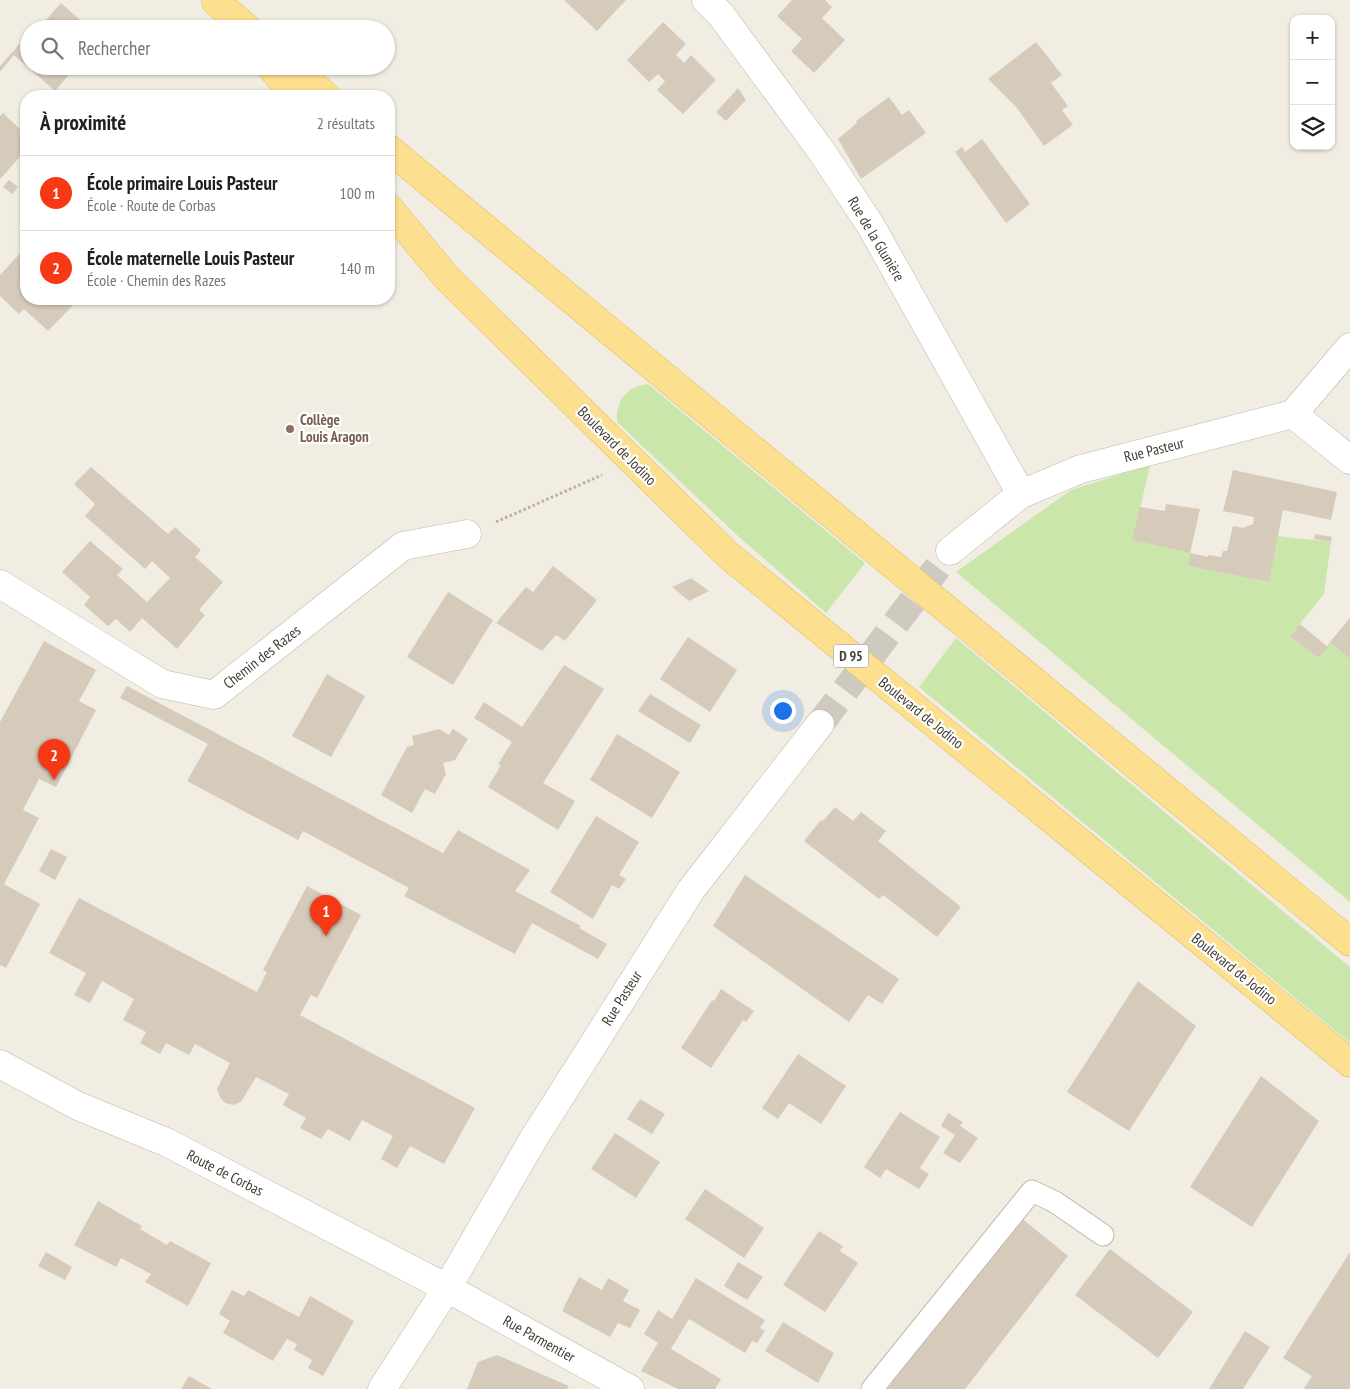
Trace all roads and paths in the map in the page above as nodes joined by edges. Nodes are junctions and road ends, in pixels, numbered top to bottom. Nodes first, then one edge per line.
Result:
1 (706, 0) edge
2 (216, 1) edge
3 (232, 20) edge
4 (238, 20) edge
5 (278, 75) edge
6 (302, 75) edge
7 (290, 90) edge
8 (319, 90) edge
9 (395, 154) edge
10 (395, 215) edge
11 (1350, 347) edge
12 (1293, 414) junction
13 (1350, 460) edge
14 (632, 461) junction
15 (1021, 494) junction
16 (467, 534) joint
17 (950, 551) tunnel mouth
18 (0, 584) edge
19 (820, 724) tunnel mouth
20 (1350, 942) edge
21 (1350, 1063) edge
22 (0, 1064) edge
23 (1103, 1235) dead end
24 (447, 1288) junction
25 (382, 1389) edge
26 (630, 1389) edge
27 (872, 1389) edge

1 - 15 street, Rue de la Glunière
2 - 3 main road
2 - 4 main road
5 - 7 main road
6 - 8 main road
9 - 20 main road
10 - 14 main road, Boulevard de Jodino / D 95
11 - 12 street
12 - 13 street
12 - 15 street, Rue Pasteur
14 - 16 path
14 - 21 main road, Boulevard de Jodino / D 95
15 - 17 street, Rue Pasteur
16 - 18 street, Chemin des Razes
19 - 24 street, Rue Pasteur
22 - 24 street, Route de Corbas
23 - 27 lane
24 - 25 street, Rue Pasteur
24 - 26 street, Rue Parmentier

